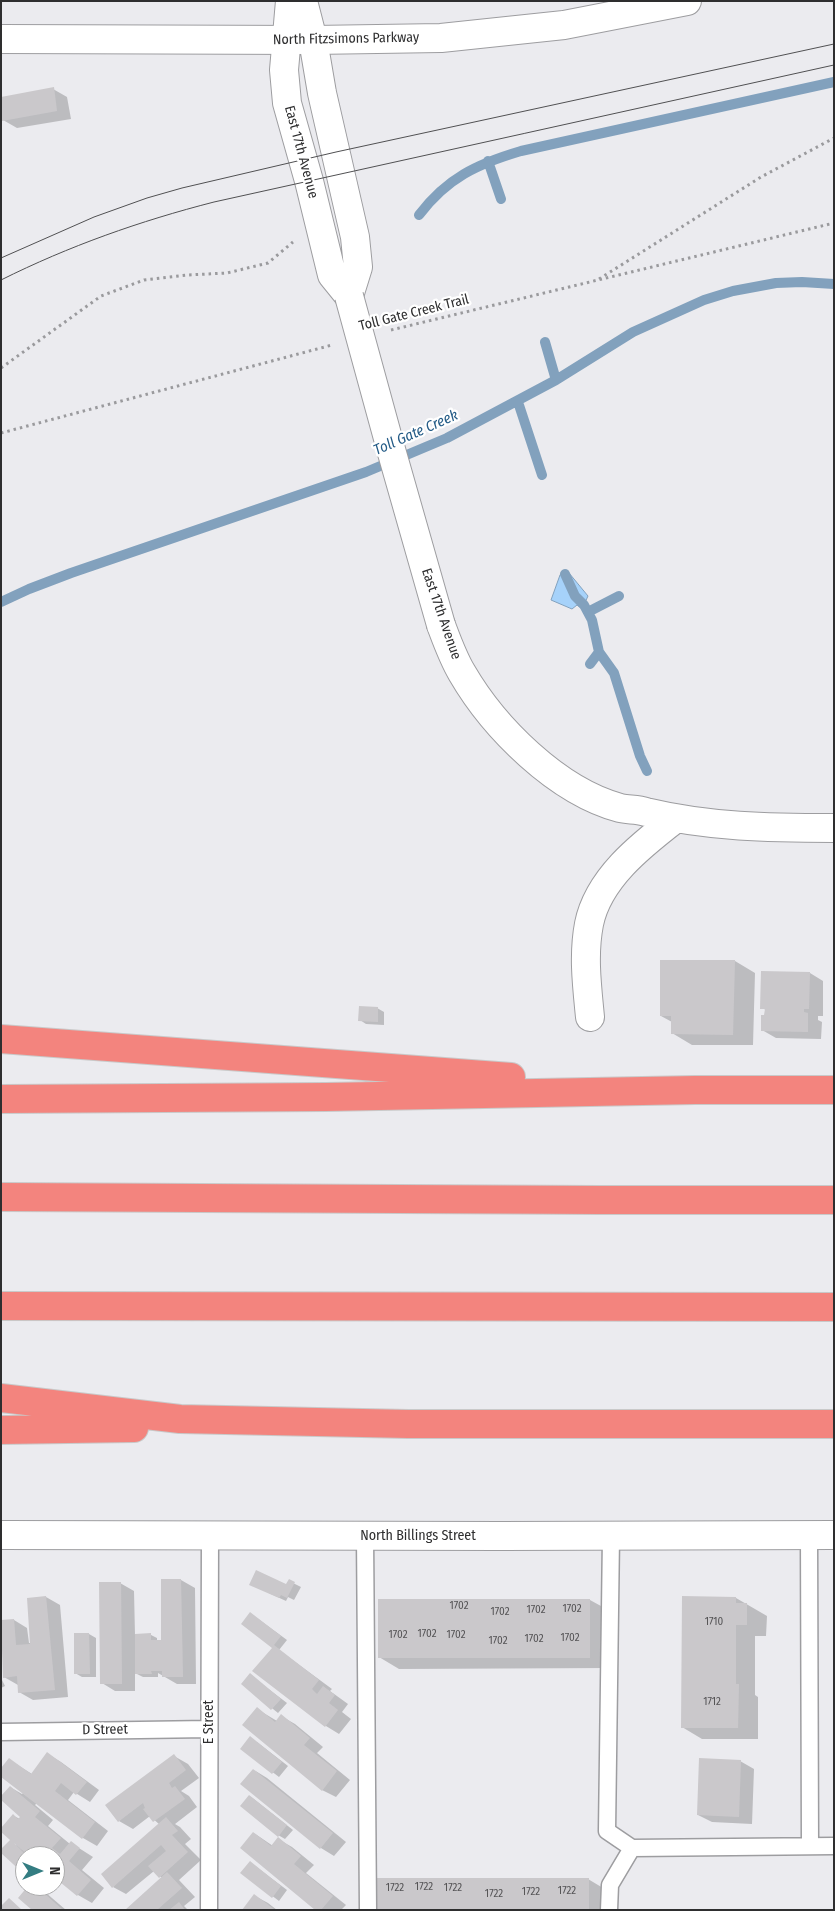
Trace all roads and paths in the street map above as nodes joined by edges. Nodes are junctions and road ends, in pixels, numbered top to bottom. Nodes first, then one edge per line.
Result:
1 (290, 1) edge
2 (303, 1) edge
3 (687, 1) edge
4 (1, 39) edge
5 (300, 40) junction
6 (834, 138) edge
7 (834, 223) edge
8 (296, 240) dead end
9 (596, 281) junction
10 (349, 296) junction
11 (387, 331) dead end
12 (340, 343) dead end
13 (1, 368) edge
14 (1, 433) edge
15 (675, 819) junction
16 (834, 828) edge
17 (590, 1017) dead end
18 (1, 1039) edge
19 (695, 1090) junction
20 (834, 1090) edge
21 (1, 1099) edge
22 (1, 1196) edge
23 (834, 1200) edge
24 (1, 1306) edge
25 (834, 1307) edge
26 (1, 1398) edge
27 (408, 1424) junction
28 (834, 1424) edge
29 (1, 1430) edge
30 (1, 1535) edge
31 (210, 1535) junction
32 (821, 1535) edge
33 (364, 1536) junction
34 (611, 1536) junction
35 (209, 1729) junction
36 (1, 1732) edge
37 (810, 1846) junction
38 (834, 1846) edge
39 (632, 1848) junction
40 (209, 1910) edge
41 (368, 1910) edge
42 (609, 1910) edge

1 - 5 street, East 17th Avenue
2 - 5 street, East 17th Avenue
3 - 5 street, North Fitzsimons Parkway
4 - 5 street, North Fitzsimons Parkway
5 - 10 street, East 17th Avenue
5 - 10 street, East 17th Avenue
6 - 9 path
7 - 9 path, Toll Gate Creek Trail
8 - 13 path
9 - 11 path, Toll Gate Creek Trail
10 - 15 street, East 17th Avenue, bridge
12 - 14 path
15 - 16 street, East 17th Avenue
15 - 17 street
18 - 19 highway
19 - 20 highway
19 - 21 highway
22 - 23 highway
24 - 25 highway
26 - 27 highway
27 - 28 highway
27 - 29 highway
30 - 31 street, North Billings Street
31 - 33 street, North Billings Street
31 - 35 lane, E Street
32 - 34 street, North Billings Street
32 - 37 lane
33 - 34 street, North Billings Street
33 - 41 lane
34 - 39 lane
35 - 36 lane, D Street
35 - 40 lane, E Street
37 - 38 lane
37 - 39 lane
39 - 42 lane

